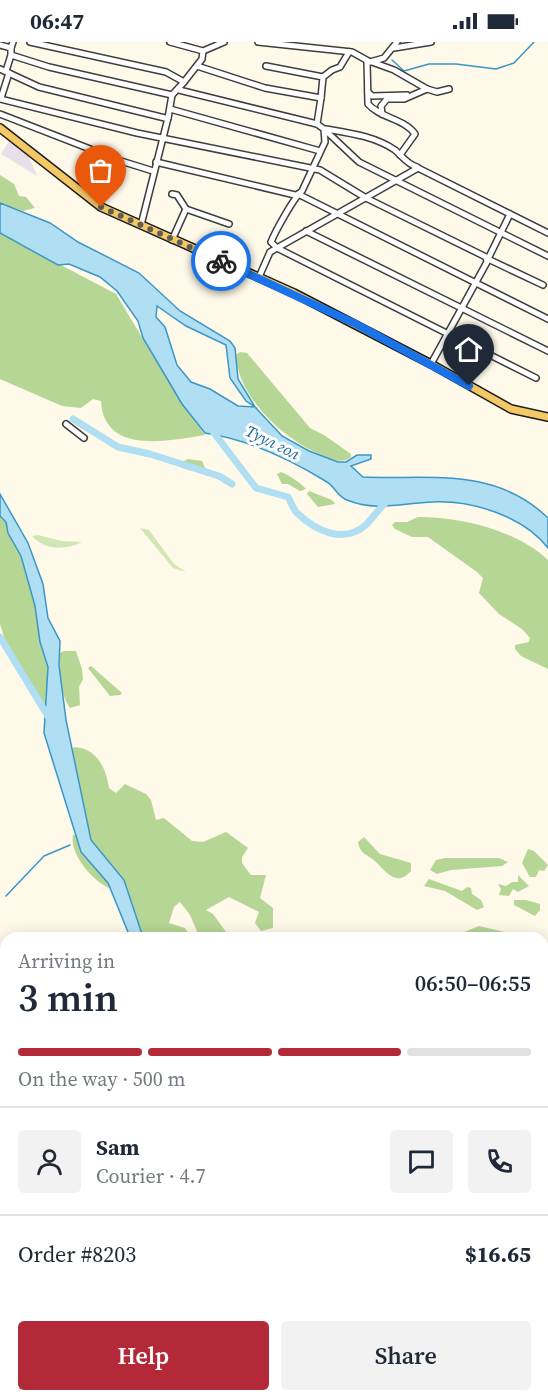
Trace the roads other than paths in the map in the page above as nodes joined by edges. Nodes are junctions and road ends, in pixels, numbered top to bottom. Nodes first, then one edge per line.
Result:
1 (30, 42) edge
2 (170, 42) edge
3 (214, 42) edge
4 (224, 42) edge
5 (260, 42) edge
6 (431, 42) edge
7 (0, 45) edge
8 (395, 45) edge
9 (12, 48) edge
10 (206, 50) junction
11 (349, 52) junction
12 (369, 62) junction
13 (197, 66) junction
14 (266, 66) dead end
15 (5, 71) edge
16 (323, 77) junction
17 (184, 82) junction
18 (427, 89) junction
19 (449, 89) dead end
20 (179, 90) junction
21 (368, 92) junction
22 (172, 95) junction
23 (409, 95) junction
24 (0, 98) edge
25 (321, 98) junction
26 (170, 109) junction
27 (0, 114) edge
28 (382, 114) junction
29 (168, 118) junction
30 (318, 124) junction
31 (0, 128) edge
32 (324, 129) junction
33 (163, 137) junction
34 (320, 151) junction
35 (400, 155) junction
36 (156, 162) junction
37 (312, 168) junction
38 (418, 168) junction
39 (153, 171) junction
40 (396, 181) junction
41 (297, 194) junction
42 (172, 195) dead end
43 (366, 198) junction
44 (186, 209) junction
45 (339, 213) junction
46 (510, 214) junction
47 (141, 225) junction
48 (229, 225) dead end
49 (306, 231) junction
50 (500, 233) junction
51 (548, 233) edge
52 (172, 240) junction
53 (277, 248) junction
54 (548, 256) edge
55 (488, 259) junction
56 (259, 277) junction
57 (476, 283) junction
58 (543, 285) dead end
59 (461, 308) junction
60 (548, 319) edge
61 (447, 331) junction
62 (548, 351) edge
63 (431, 364) junction
64 (536, 378) dead end
65 (548, 417) edge
66 (66, 424) dead end
67 (84, 438) dead end

1 - 17 street
2 - 10 street
3 - 10 street
4 - 10 street
5 - 11 street
6 - 8 street
7 - 9 street
8 - 12 street
9 - 15 street
9 - 22 street
10 - 13 street
11 - 12 street
11 - 16 street
12 - 18 street
12 - 21 street
13 - 17 street
13 - 25 street
14 - 16 street
15 - 24 street
15 - 29 street
16 - 25 street
17 - 20 street
18 - 19 street
18 - 23 street
20 - 22 street
20 - 30 street
21 - 23 street
21 - 28 street
22 - 26 street
23 - 28 street
24 - 33 street
25 - 30 street
26 - 29 street
26 - 34 street
27 - 39 street
28 - 35 street
29 - 33 street
30 - 32 street
31 - 47 main road
32 - 34 street
32 - 35 street
32 - 40 street
33 - 36 street
33 - 37 street
34 - 37 street
35 - 38 street
36 - 39 street
36 - 41 street
37 - 41 street
37 - 43 street
38 - 40 street
38 - 46 street
39 - 47 street
40 - 43 street
40 - 50 street
41 - 45 street
41 - 53 street
42 - 44 street
43 - 45 street
43 - 55 street
44 - 48 street
44 - 52 street
45 - 49 street
45 - 57 street
46 - 50 street
46 - 51 street
47 - 52 main road
49 - 53 street
49 - 59 street
50 - 54 street
50 - 55 street
52 - 56 main road
53 - 56 street
53 - 61 street
55 - 57 street
55 - 58 street
56 - 63 main road
57 - 59 street
57 - 60 street
59 - 61 street
59 - 62 street
61 - 63 street
61 - 64 street
63 - 65 main road
66 - 67 street

